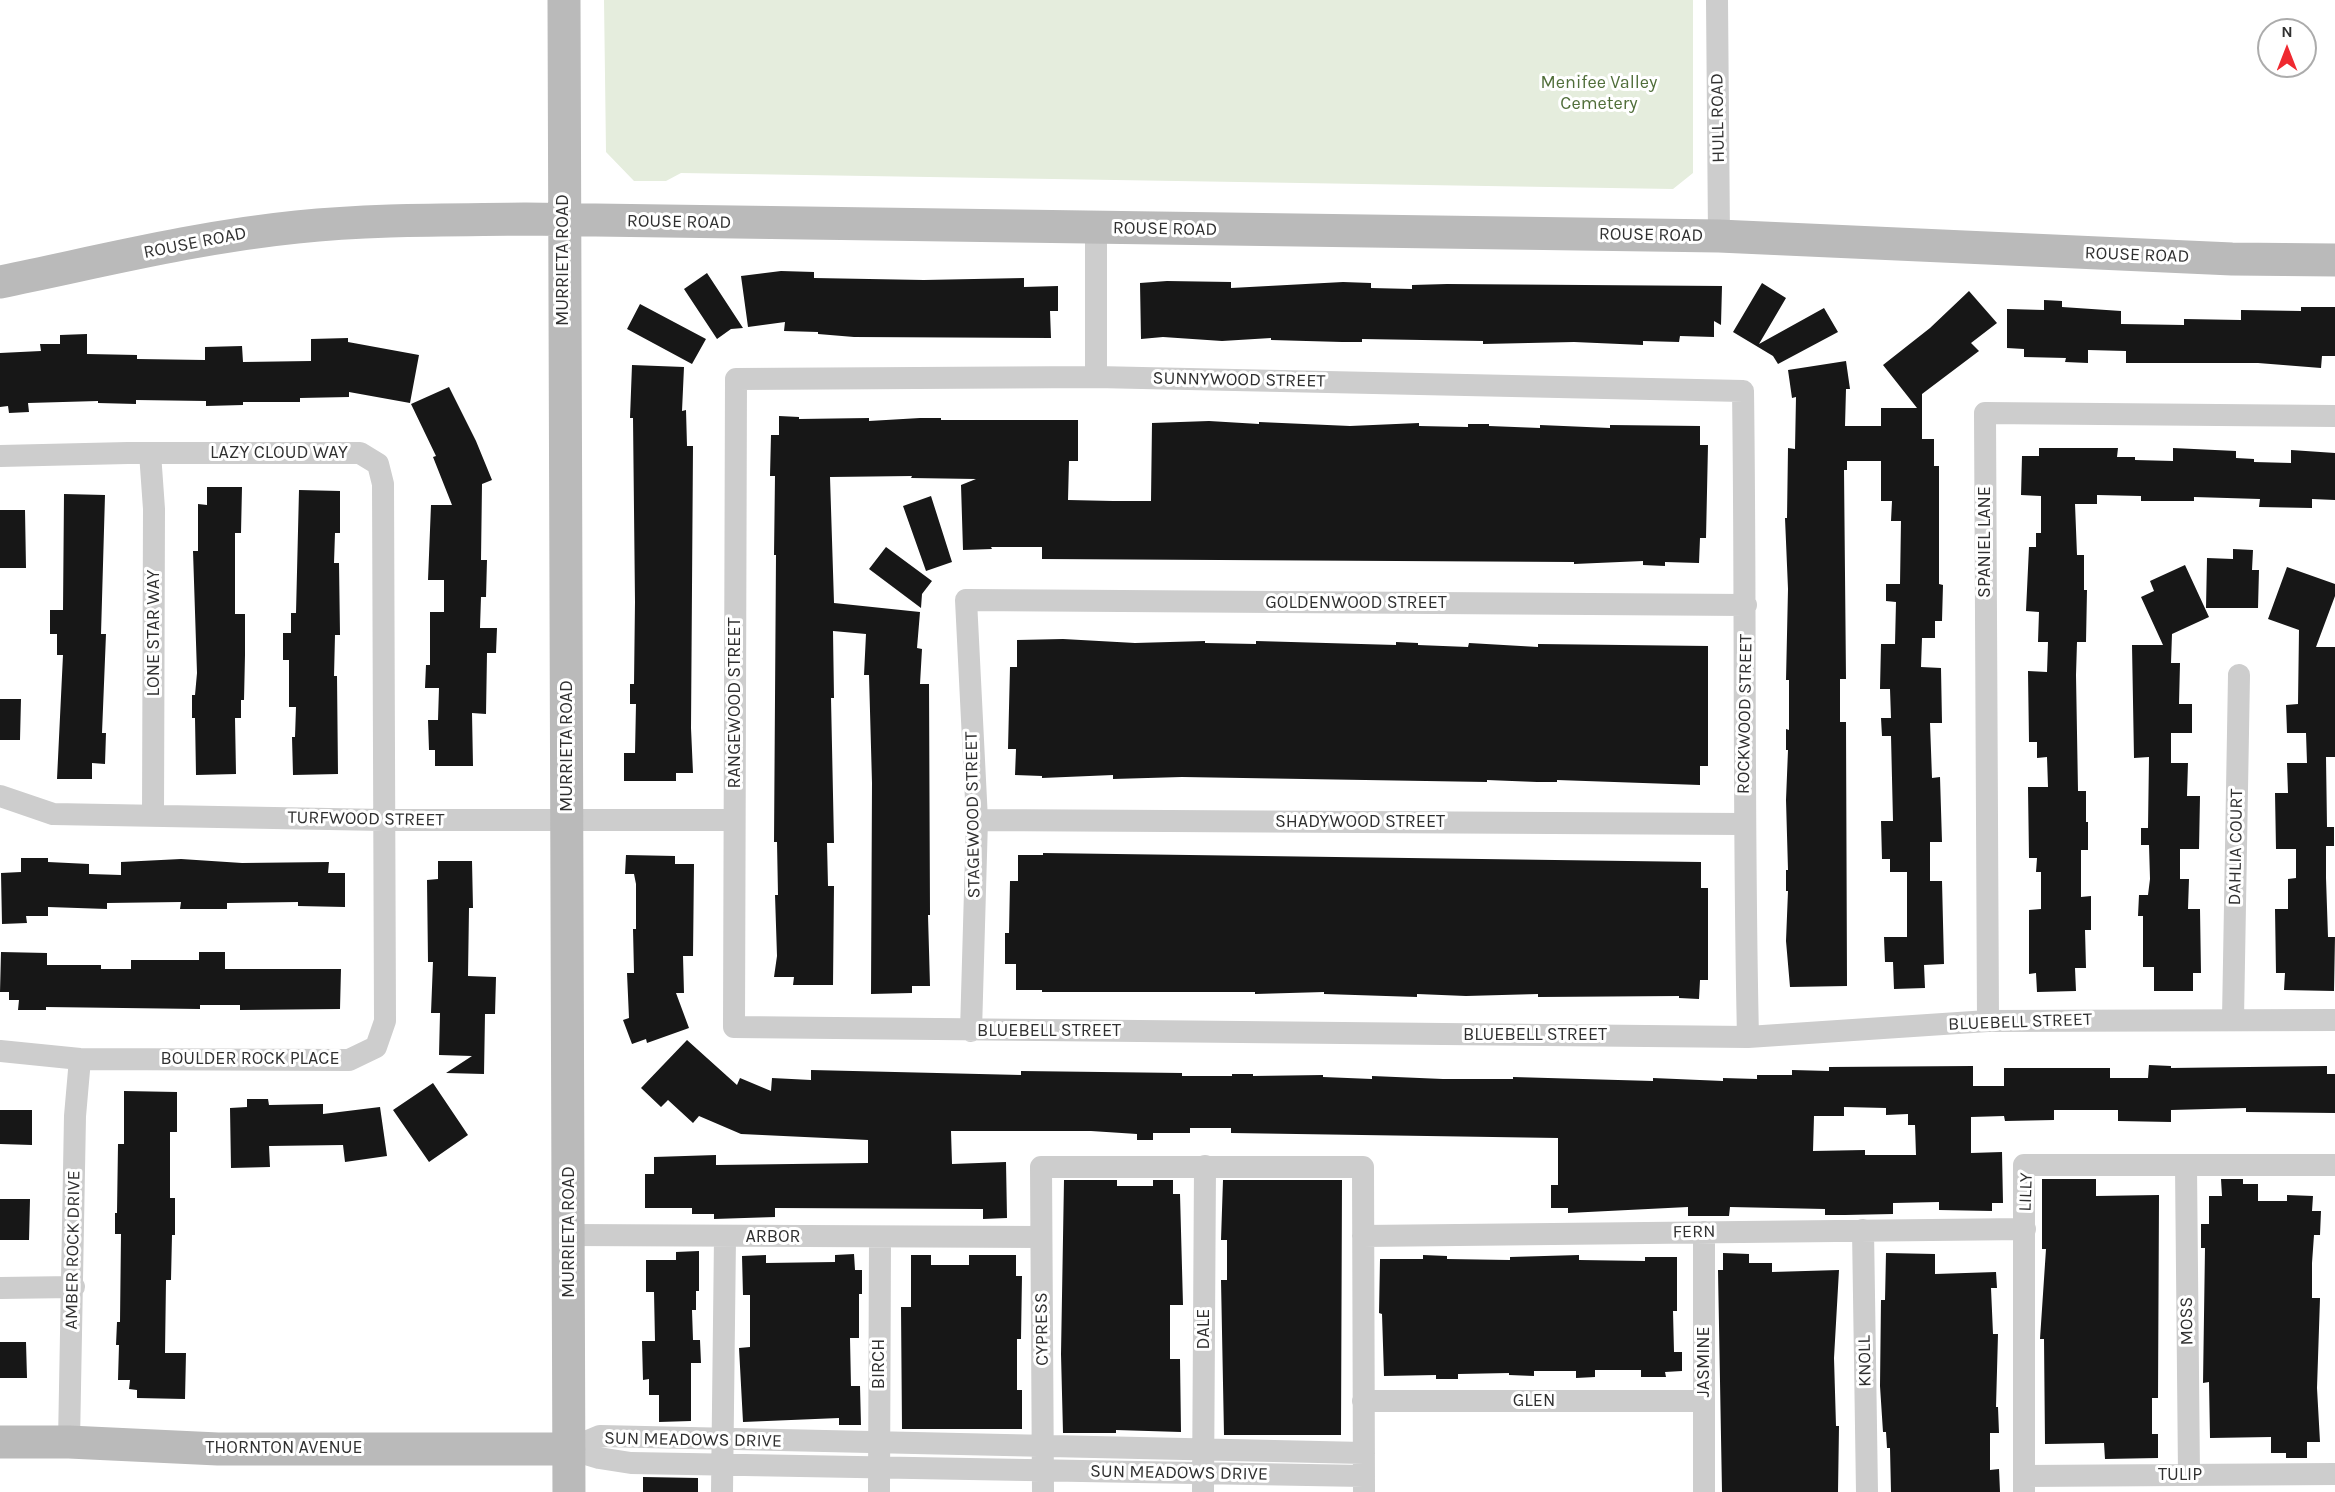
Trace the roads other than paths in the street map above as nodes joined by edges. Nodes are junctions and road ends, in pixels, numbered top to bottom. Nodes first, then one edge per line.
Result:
1 (564, 0) edge
2 (1717, 0) edge
3 (563, 220) junction
4 (1096, 228) junction
5 (1719, 236) junction
6 (2335, 260) edge
7 (0, 282) edge
8 (1096, 377) junction
9 (736, 379) joint
10 (1743, 391) joint
11 (2335, 416) edge
12 (150, 453) junction
13 (0, 456) edge
14 (966, 600) joint
15 (1746, 605) junction
16 (2239, 675) dead end
17 (0, 796) edge
18 (153, 814) junction
19 (734, 819) junction
20 (384, 820) junction
21 (566, 820) junction
22 (976, 820) junction
23 (1743, 824) junction
24 (2234, 1019) junction
25 (2335, 1020) edge
26 (1988, 1021) junction
27 (734, 1027) joint
28 (971, 1030) junction
29 (1748, 1037) junction
30 (0, 1051) edge
31 (80, 1059) junction
32 (2335, 1165) edge
33 (1205, 1166) junction
34 (2186, 1167) junction
35 (2025, 1228) junction
36 (1863, 1230) junction
37 (1704, 1232) junction
38 (569, 1235) junction
39 (880, 1236) junction
40 (1363, 1236) junction
41 (725, 1237) junction
42 (1041, 1237) junction
43 (74, 1287) junction
44 (0, 1288) edge
45 (1364, 1401) junction
46 (1704, 1401) junction
47 (723, 1439) junction
48 (0, 1442) edge
49 (69, 1442) junction
50 (879, 1443) junction
51 (1043, 1446) junction
52 (569, 1449) junction
53 (1203, 1450) junction
54 (1364, 1453) junction
55 (722, 1464) junction
56 (879, 1467) junction
57 (2335, 1474) edge
58 (2189, 1475) junction
59 (1043, 1481) edge
60 (1203, 1483) edge
61 (1364, 1484) edge
62 (2024, 1484) edge
63 (569, 1492) edge
64 (722, 1492) edge
65 (879, 1492) edge
66 (1704, 1492) edge
67 (1867, 1492) edge

1 - 3 street, MURRIETA ROAD
2 - 5 street, HULL ROAD
3 - 4 street, ROUSE ROAD
3 - 7 street, ROUSE ROAD
3 - 21 street, MURRIETA ROAD
4 - 5 street, ROUSE ROAD
4 - 8 street
5 - 6 street, ROUSE ROAD
8 - 9 street, SUNNYWOOD STREET
8 - 10 street, SUNNYWOOD STREET
9 - 19 street, RANGEWOOD STREET
10 - 15 street, ROCKWOOD STREET
11 - 26 street, SPANIEL LANE
12 - 13 street, LAZY CLOUD WAY
12 - 18 street, LONE STAR WAY
12 - 20 street, LAZY CLOUD WAY
14 - 15 street, GOLDENWOOD STREET
14 - 22 street, STAGEWOOD STREET
15 - 23 street, ROCKWOOD STREET
16 - 24 street, DAHLIA COURT
17 - 18 street, TURFWOOD STREET
18 - 20 street, TURFWOOD STREET
19 - 21 street, TURFWOOD STREET
19 - 27 street, RANGEWOOD STREET
20 - 21 street, TURFWOOD STREET
20 - 31 street, BOULDER ROCK PLACE
21 - 38 street, MURRIETA ROAD
22 - 23 street, SHADYWOOD STREET
22 - 28 street, STAGEWOOD STREET
23 - 29 street, ROCKWOOD STREET
24 - 25 street, BLUEBELL STREET
24 - 26 street, BLUEBELL STREET
26 - 29 street, BLUEBELL STREET
27 - 28 street, BLUEBELL STREET
28 - 29 street, BLUEBELL STREET
30 - 31 street, BOULDER ROCK PLACE
31 - 43 street, AMBER ROCK DRIVE
32 - 34 street, LILLY
33 - 40 street
33 - 42 street, CYPRESS
33 - 53 street, DALE
34 - 35 street, LILLY
34 - 58 street, MOSS
35 - 36 street, FERN
35 - 62 street, LILLY
36 - 37 street, FERN
36 - 67 street, KNOLL
37 - 40 street, FERN
37 - 46 street, JASMINE
38 - 41 street
38 - 52 street, MURRIETA ROAD
39 - 41 street, ARBOR
39 - 42 street, ARBOR
39 - 50 street, BIRCH
40 - 45 street
41 - 47 street, ARBOR
42 - 51 street, CYPRESS
43 - 44 street
43 - 49 street, AMBER ROCK DRIVE
45 - 46 street, GLEN
45 - 54 street
46 - 66 street, JASMINE
47 - 50 street, SUN MEADOWS DRIVE
47 - 52 street, SUN MEADOWS DRIVE
47 - 55 street, ARBOR
48 - 49 street, THORNTON AVENUE
49 - 52 street, THORNTON AVENUE
50 - 51 street, SUN MEADOWS DRIVE
50 - 56 street, BIRCH
51 - 53 street, SUN MEADOWS DRIVE
51 - 59 street, CYPRESS
52 - 55 street, SUN MEADOWS DRIVE
52 - 63 street, MURRIETA ROAD
53 - 54 street, SUN MEADOWS DRIVE
53 - 60 street, DALE
54 - 61 street
55 - 56 street, SUN MEADOWS DRIVE
55 - 64 street, ARBOR
56 - 59 street, SUN MEADOWS DRIVE
56 - 65 street, BIRCH
57 - 58 street, TULIP
58 - 62 street, TULIP
59 - 60 street, SUN MEADOWS DRIVE
60 - 61 street, SUN MEADOWS DRIVE

